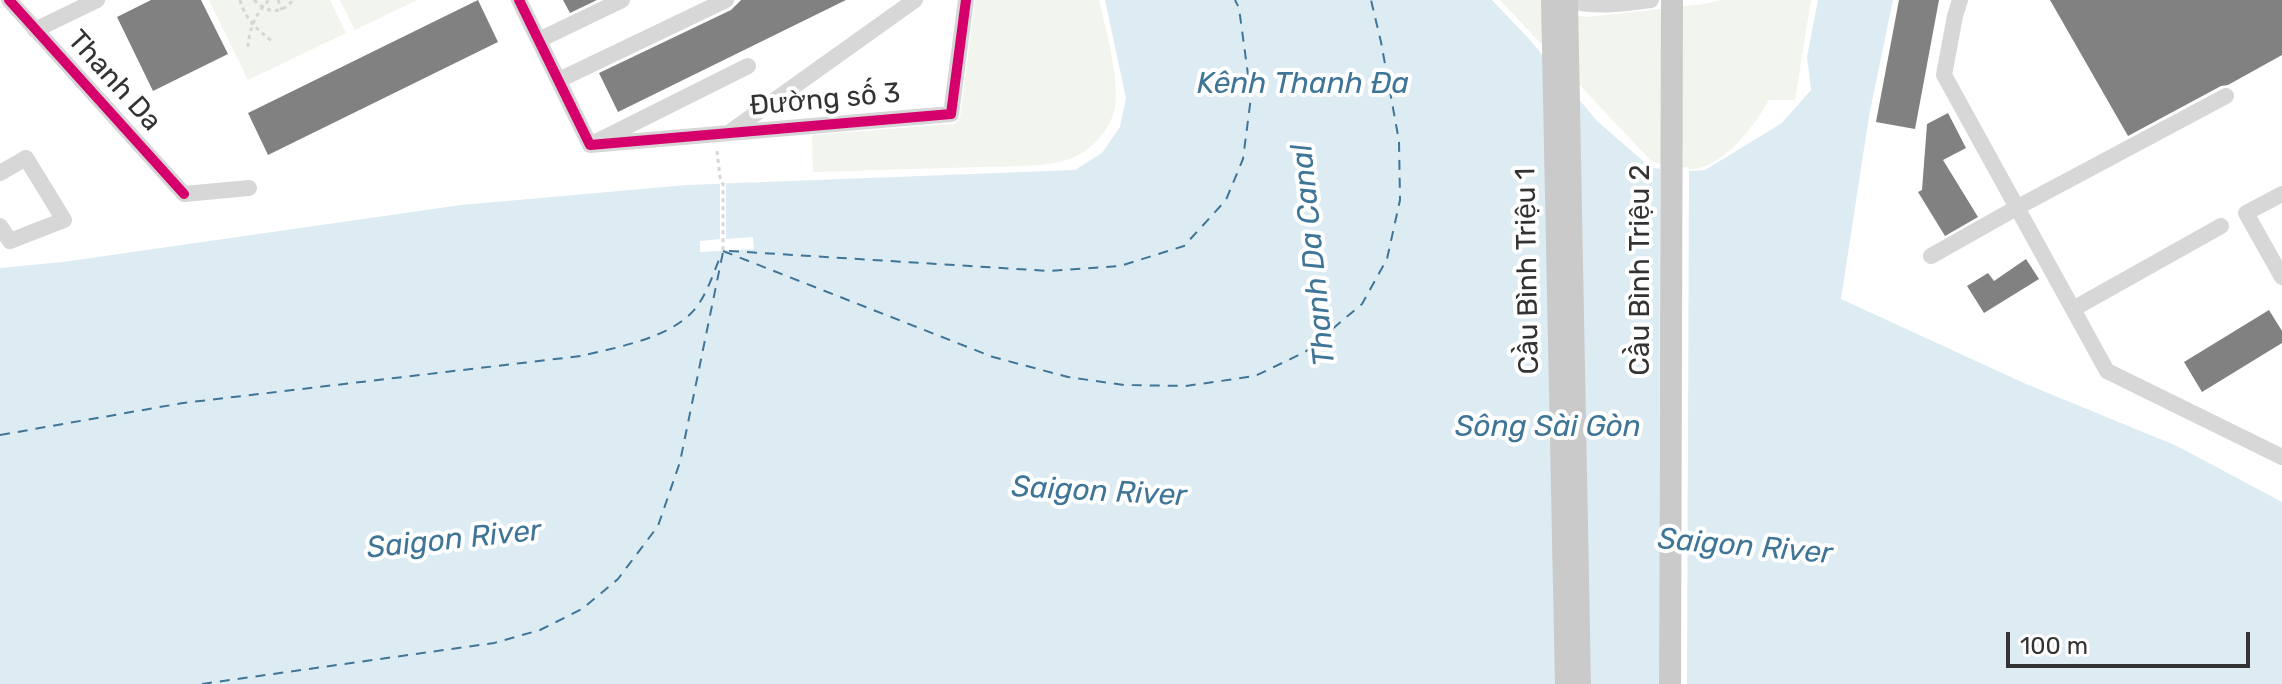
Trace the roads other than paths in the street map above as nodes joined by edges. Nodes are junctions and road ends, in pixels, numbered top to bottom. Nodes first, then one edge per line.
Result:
1 (97, 0) edge
2 (519, 0) edge
3 (622, 0) edge
4 (726, 0) edge
5 (915, 0) edge
6 (966, 0) edge
7 (1552, 0) edge
8 (1567, 0) edge
9 (1651, 0) edge
10 (1672, 0) edge
11 (1960, 0) edge
12 (19, 3) edge
13 (35, 30) junction
14 (539, 40) junction
15 (748, 66) dead end
16 (559, 80) junction
17 (2226, 96) dead end
18 (722, 133) junction
19 (590, 145) junction
20 (0, 173) edge
21 (249, 188) dead end
22 (2282, 194) edge
23 (2018, 207) junction
24 (0, 226) edge
25 (2221, 226) dead end
26 (1931, 256) dead end
27 (2282, 277) edge
28 (2073, 309) junction
29 (2282, 457) edge
30 (1566, 684) edge
31 (1580, 684) edge
32 (1670, 684) edge

1 - 13 street
2 - 14 street
3 - 14 street
4 - 16 street
5 - 18 street
6 - 18 street, Đường số 3
7 - 30 main road, Cầu Bình Triệu 1
8 - 9 street
8 - 31 main road, Cầu Bình Triệu 1, bridge
10 - 32 main road, Cầu Bình Triệu 2
11 - 23 street
12 - 13 street, Thanh Da
13 - 21 street, Thanh Da
14 - 16 street
15 - 19 street
16 - 19 street
17 - 23 street
18 - 19 street, Đường số 3
20 - 24 street
22 - 27 street
23 - 26 street
23 - 28 street
25 - 28 street
28 - 29 street

